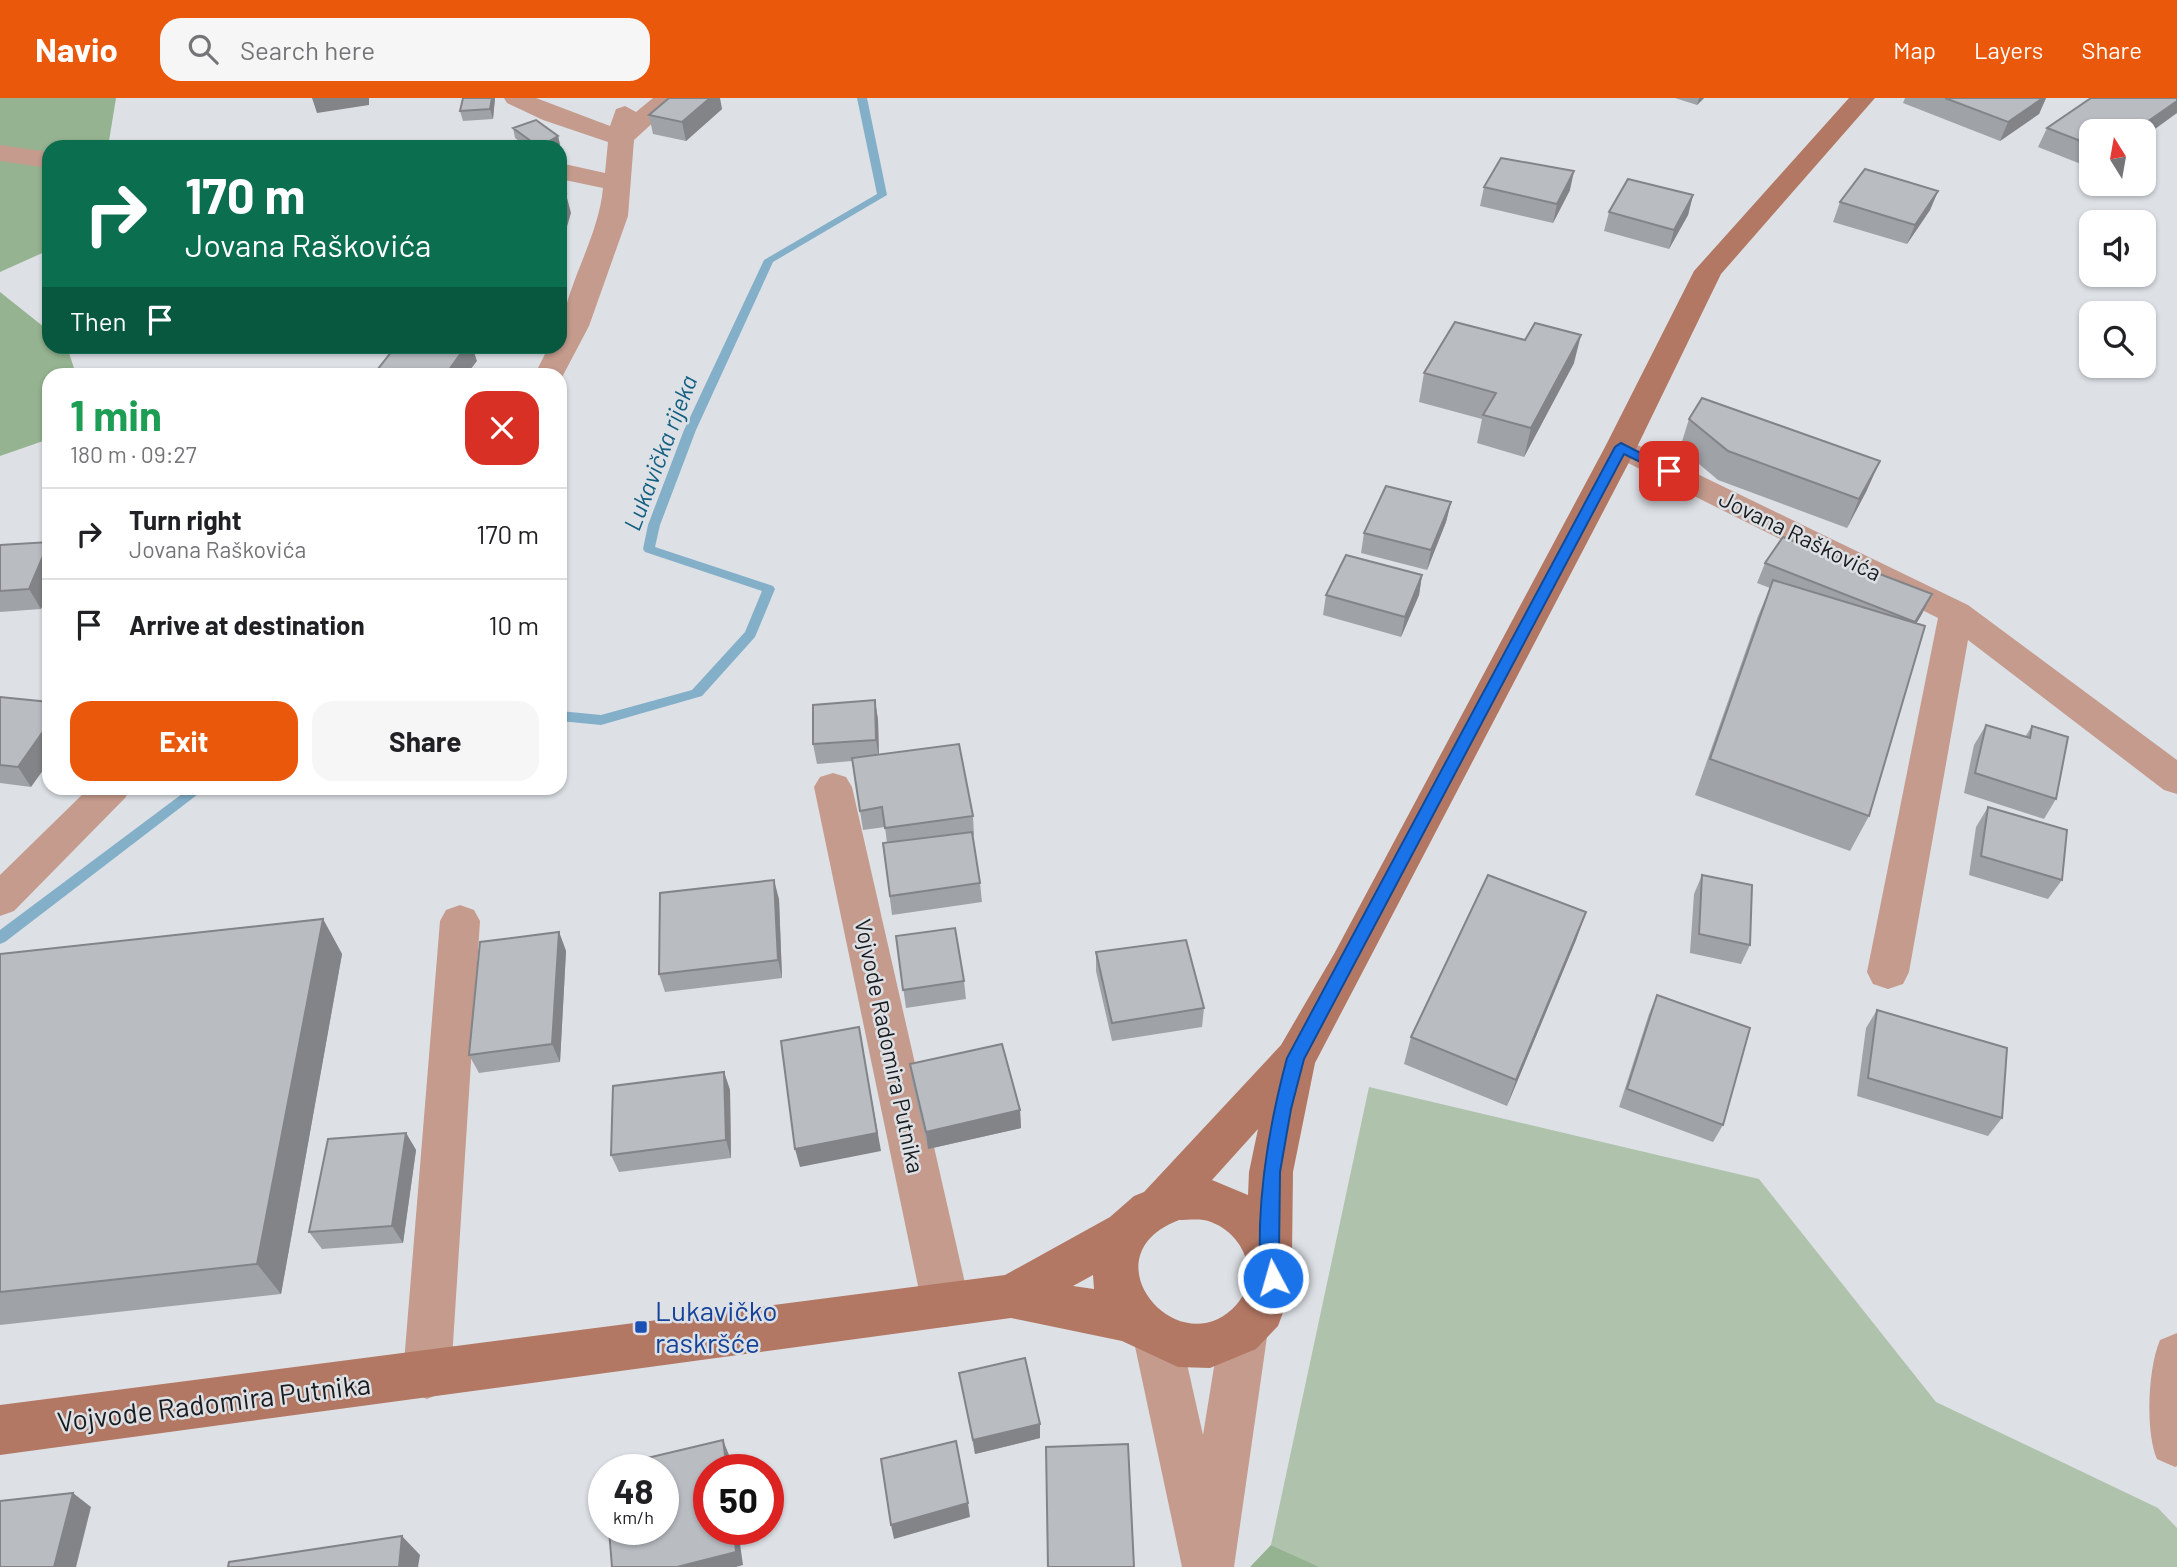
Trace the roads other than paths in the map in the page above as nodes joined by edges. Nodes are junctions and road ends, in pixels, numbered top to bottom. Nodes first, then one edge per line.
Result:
1 (516, 98) edge
2 (628, 98) edge
3 (668, 98) edge
4 (1863, 98) edge
5 (621, 138) junction
6 (0, 153) edge
7 (42, 159) edge
8 (567, 172) edge
9 (616, 183) junction
10 (567, 340) edge
11 (1621, 447) junction
12 (1956, 613) junction
13 (2177, 780) edge
14 (833, 787) dead end
15 (105, 795) edge
16 (0, 900) edge
17 (460, 921) dead end
18 (1888, 972) dead end
19 (1296, 1058) junction
20 (1162, 1202) junction
21 (1123, 1233) junction
22 (1269, 1252) junction
23 (1011, 1296) junction
24 (946, 1305) junction
25 (1147, 1330) junction
26 (1244, 1331) junction
27 (2177, 1356) edge
28 (427, 1375) junction
29 (0, 1430) edge
30 (2175, 1442) dead end
31 (1208, 1567) edge

1 - 5 street
2 - 5 street
3 - 5 street
4 - 11 main road
5 - 9 street
6 - 7 street
8 - 9 street
9 - 10 street
11 - 12 street, Jovana Raškovića
11 - 19 main road
12 - 13 street, Jovana Raškovića
12 - 18 street
14 - 24 street, Vojvode Radomira Putnika
15 - 16 street
17 - 28 street
19 - 20 main road
19 - 22 main road
20 - 21 main road
20 - 22 main road
21 - 23 main road, Vojvode Radomira Putnika
21 - 25 main road
22 - 26 main road
23 - 24 main road, Vojvode Radomira Putnika
23 - 25 main road, Vojvode Radomira Putnika
24 - 28 main road, Vojvode Radomira Putnika
25 - 26 main road
25 - 31 street
26 - 31 street
27 - 30 street
28 - 29 main road, Vojvode Radomira Putnika

